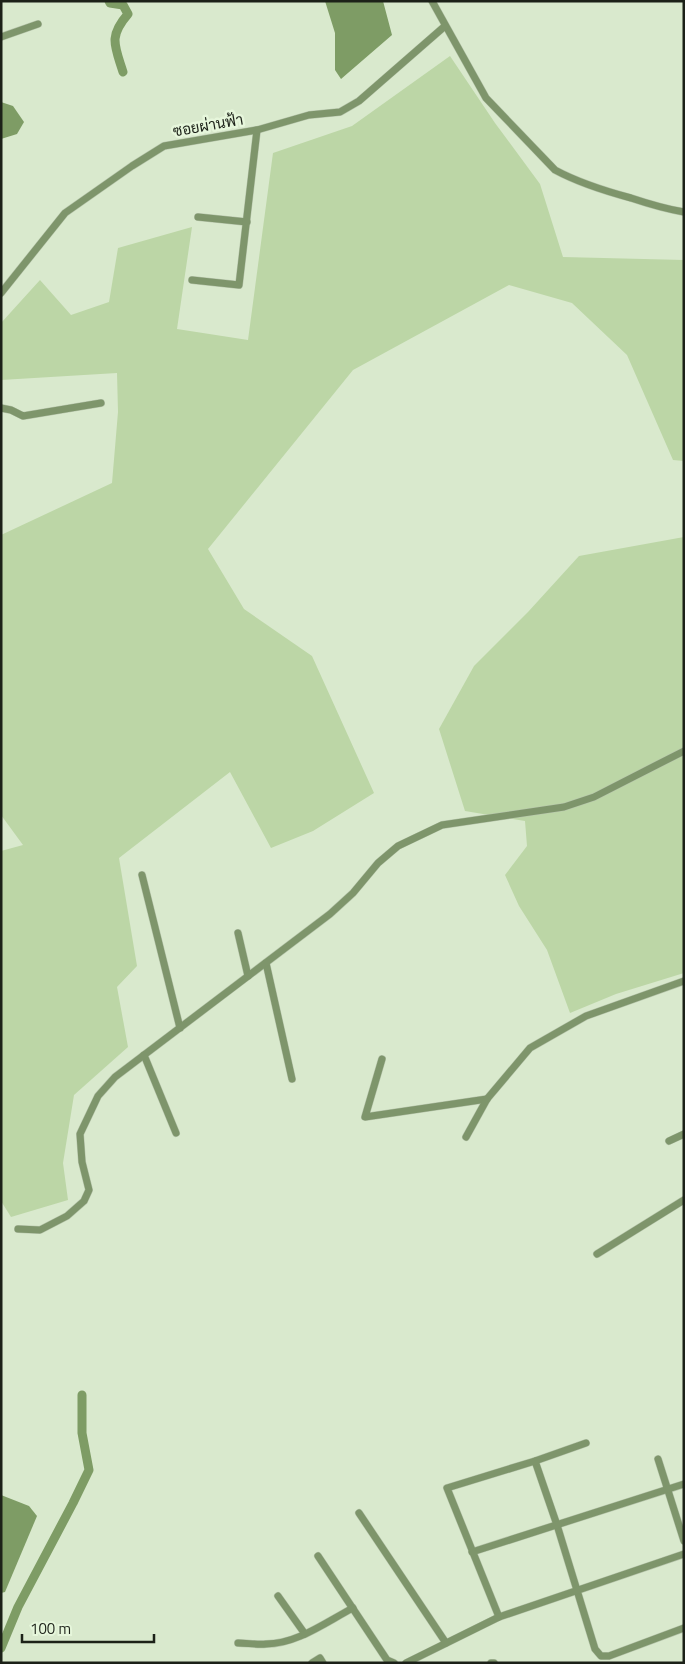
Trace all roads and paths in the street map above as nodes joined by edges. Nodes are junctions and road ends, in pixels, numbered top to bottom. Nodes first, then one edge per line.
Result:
1 (432, 1) edge
2 (38, 24) dead end
3 (445, 26) junction
4 (1, 37) edge
5 (257, 130) junction
6 (684, 212) edge
7 (198, 217) dead end
8 (247, 222) junction
9 (192, 280) dead end
10 (1, 293) edge
11 (101, 403) dead end
12 (1, 408) edge
13 (684, 751) edge
14 (142, 875) dead end
15 (238, 933) dead end
16 (266, 963) junction
17 (248, 976) junction
18 (684, 981) edge
19 (180, 1028) junction
20 (144, 1055) junction
21 (382, 1059) dead end
22 (292, 1079) dead end
23 (487, 1099) junction
24 (176, 1133) dead end
25 (684, 1134) edge
26 (466, 1137) dead end
27 (669, 1142) dead end
28 (684, 1200) edge
29 (18, 1228) dead end
30 (597, 1254) dead end
31 (586, 1443) dead end
32 (658, 1459) dead end
33 (535, 1461) junction
34 (684, 1484) edge
35 (668, 1489) junction
36 (359, 1513) dead end
37 (557, 1525) junction
38 (684, 1541) edge
39 (472, 1552) junction
40 (684, 1554) edge
41 (318, 1556) dead end
42 (578, 1590) junction
43 (278, 1596) dead end
44 (353, 1608) junction
45 (498, 1617) junction
46 (684, 1628) edge
47 (305, 1634) junction
48 (238, 1643) dead end
49 (446, 1643) junction
50 (312, 1663) edge
51 (323, 1663) edge
52 (394, 1663) edge
53 (406, 1663) edge

1 - 3 street
2 - 4 street
3 - 5 street, ซอยผ่านฟ้า
3 - 6 street
5 - 8 street
5 - 10 street, ซอยผ่านฟ้า
7 - 8 street
8 - 9 street
11 - 12 street
13 - 16 street
14 - 19 street
15 - 17 street
16 - 17 street
16 - 22 street
17 - 19 street
18 - 23 street
19 - 20 street
20 - 24 street
20 - 29 street
21 - 23 street
23 - 26 street
25 - 27 street
28 - 30 street
31 - 33 street
32 - 35 street
33 - 37 street
33 - 39 street
34 - 35 street
35 - 37 street
35 - 38 street
36 - 49 street
37 - 39 street
37 - 42 street
39 - 45 street
40 - 42 street
41 - 44 street
42 - 45 street
42 - 46 street
43 - 47 street
44 - 47 street
44 - 52 street
45 - 49 street
47 - 48 street
49 - 53 street
50 - 51 street

